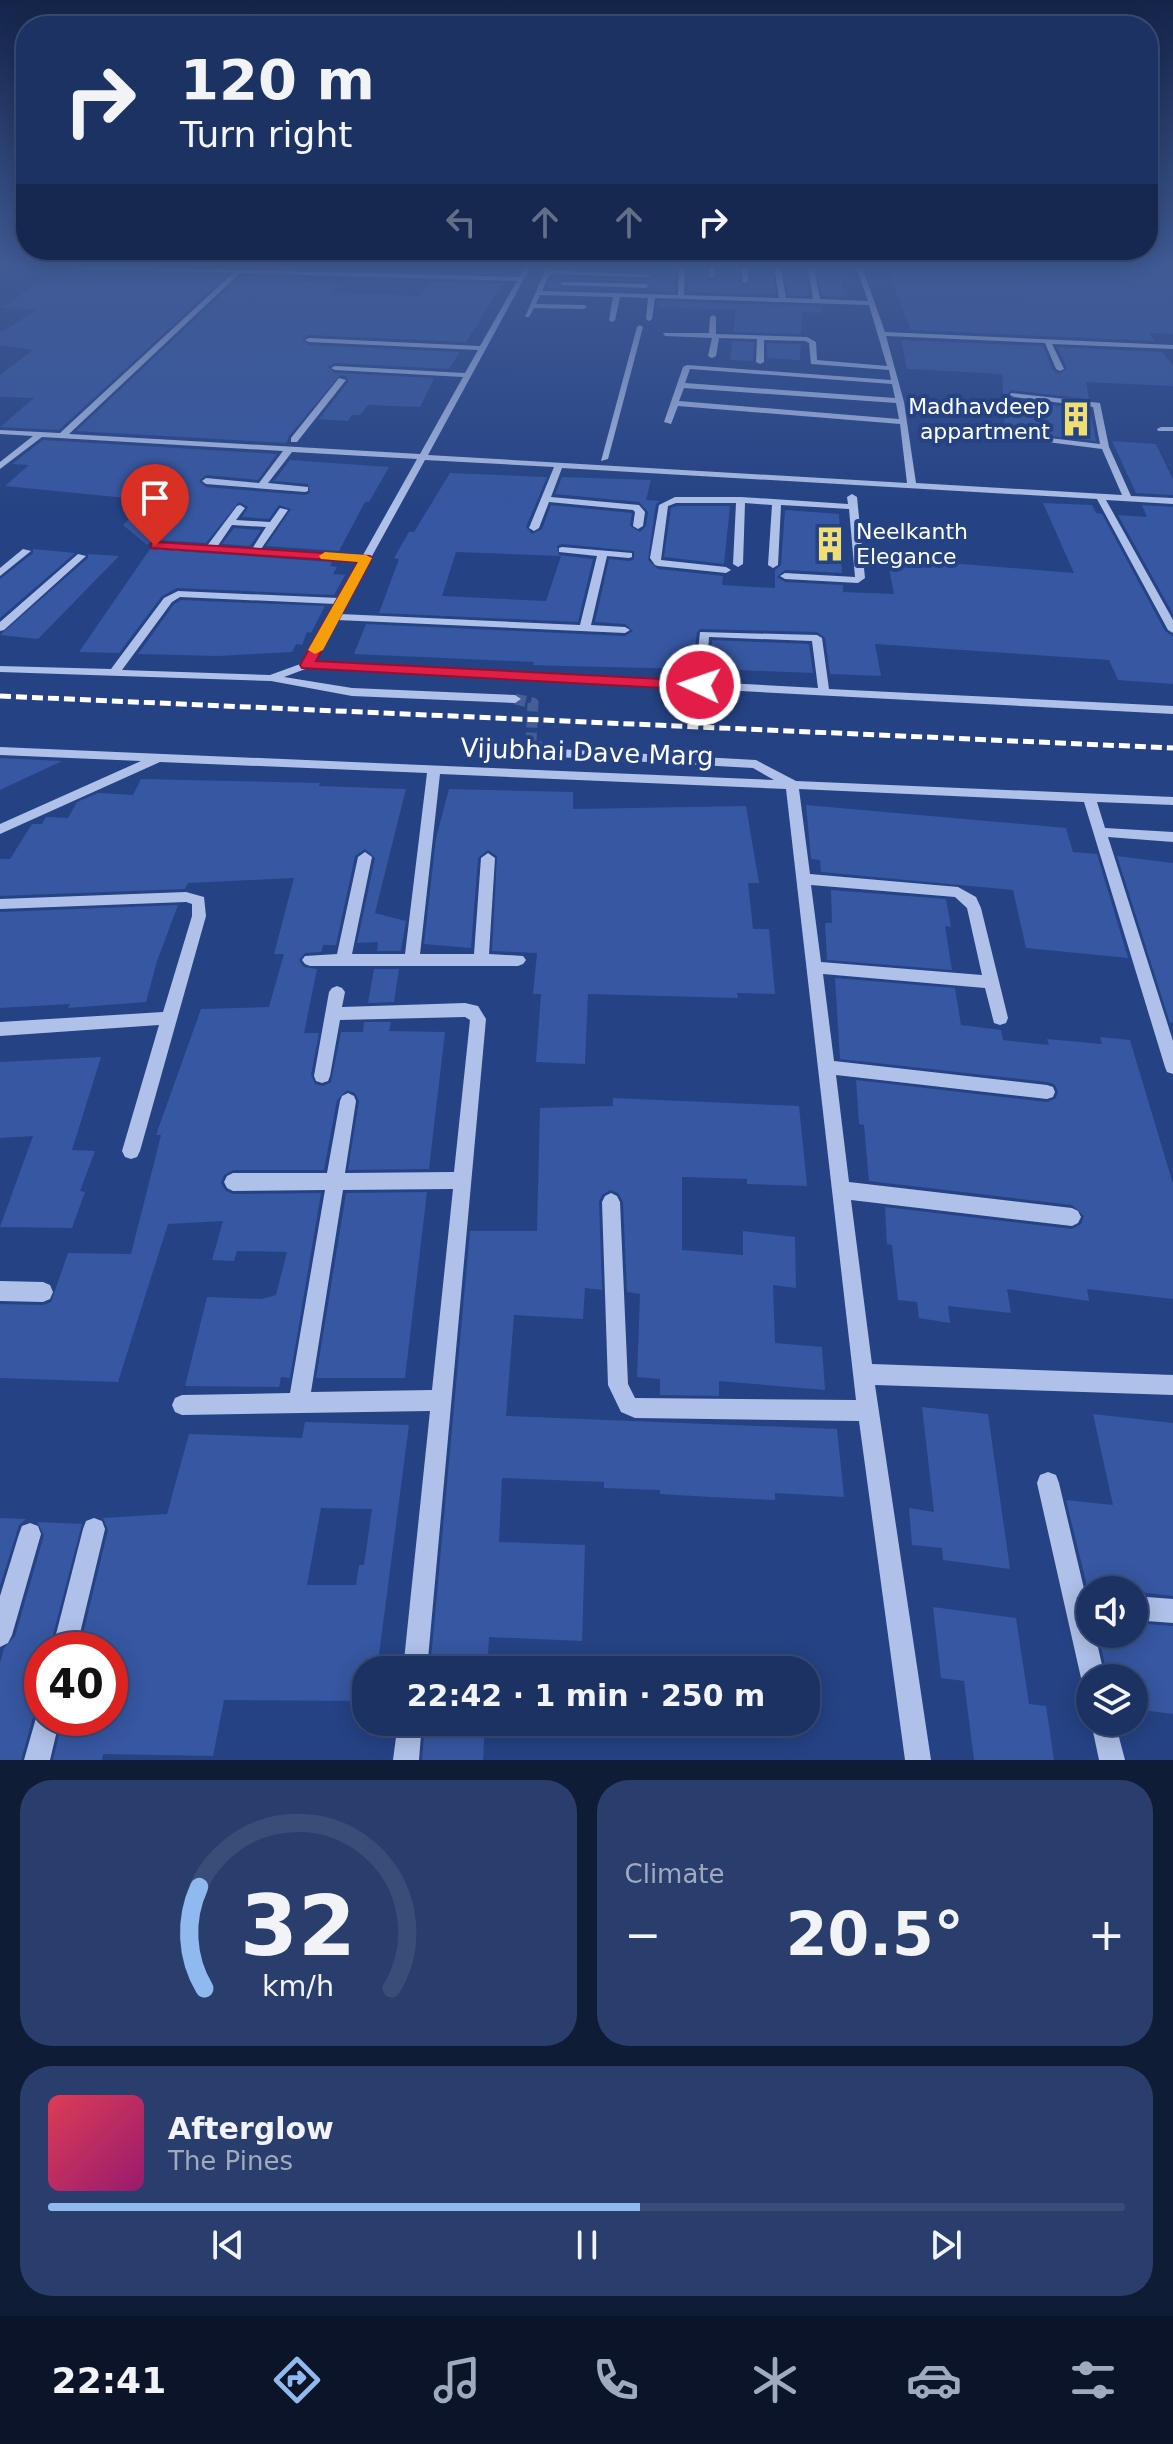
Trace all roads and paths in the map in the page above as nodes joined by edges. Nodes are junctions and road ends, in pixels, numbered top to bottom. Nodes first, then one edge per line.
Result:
1 (158, 346) edge
2 (436, 346) edge
3 (439, 346) edge
4 (635, 346) edge
5 (713, 346) edge
6 (759, 346) edge
7 (810, 346) edge
8 (885, 346) edge
9 (1049, 346) edge
10 (482, 348) joint
11 (712, 356) dead end
12 (760, 362) dead end
13 (335, 368) dead end
14 (891, 368) junction
15 (1060, 369) dead end
16 (420, 372) junction
17 (468, 375) junction
18 (342, 380) dead end
19 (894, 382) junction
20 (680, 385) junction
21 (1014, 395) dead end
22 (899, 401) junction
23 (674, 403) junction
24 (668, 422) dead end
25 (904, 422) junction
26 (0, 425) edge
27 (1161, 429) dead end
28 (1173, 429) edge
29 (67, 431) junction
30 (0, 432) edge
31 (41, 434) junction
32 (1016, 436) dead end
33 (292, 444) junction
34 (1105, 447) junction
35 (425, 451) junction
36 (604, 459) junction
37 (559, 465) junction
38 (0, 466) edge
39 (770, 478) junction
40 (206, 481) dead end
41 (912, 482) junction
42 (261, 486) junction
43 (305, 489) dead end
44 (1173, 493) edge
45 (1126, 494) junction
46 (1100, 497) junction
47 (546, 499) junction
48 (741, 500) junction
49 (1173, 501) edge
50 (773, 502) junction
51 (240, 508) dead end
52 (283, 510) dead end
53 (229, 522) junction
54 (273, 525) junction
55 (638, 526) dead end
56 (534, 528) dead end
57 (155, 546) dead end
58 (210, 549) junction
59 (562, 550) dead end
60 (26, 551) dead end
61 (254, 552) junction
62 (603, 553) junction
63 (629, 555) dead end
64 (81, 556) dead end
65 (366, 558) junction
66 (738, 564) dead end
67 (773, 565) dead end
68 (726, 570) dead end
69 (0, 573) edge
70 (785, 576) dead end
71 (342, 601) junction
72 (334, 617) junction
73 (0, 628) edge
74 (585, 628) junction
75 (625, 630) dead end
76 (1173, 630) edge
77 (307, 665) junction
78 (0, 669) edge
79 (114, 673) junction
80 (271, 678) junction
81 (700, 685) junction
82 (824, 692) junction
83 (515, 699) dead end
84 (1173, 710) edge
85 (544, 750) dead end
86 (0, 751) edge
87 (159, 759) junction
88 (434, 770) junction
89 (792, 784) junction
90 (1089, 798) junction
91 (1173, 801) edge
92 (0, 829) edge
93 (1100, 832) junction
94 (1173, 837) edge
95 (365, 857) dead end
96 (488, 858) dead end
97 (804, 879) junction
98 (0, 904) edge
99 (310, 960) dead end
100 (343, 960) junction
101 (412, 960) junction
102 (481, 960) junction
103 (518, 960) dead end
104 (814, 967) junction
105 (991, 982) junction
106 (337, 992) dead end
107 (334, 1014) junction
108 (169, 1018) junction
109 (1000, 1018) dead end
110 (0, 1029) edge
111 (827, 1067) junction
112 (1173, 1067) edge
113 (322, 1076) dead end
114 (1047, 1092) dead end
115 (348, 1101) dead end
116 (131, 1151) dead end
117 (462, 1180) junction
118 (335, 1181) junction
119 (233, 1182) dead end
120 (841, 1190) junction
121 (611, 1202) dead end
122 (1072, 1217) dead end
123 (0, 1291) edge
124 (43, 1292) dead end
125 (864, 1374) junction
126 (1173, 1385) edge
127 (442, 1400) junction
128 (299, 1403) junction
129 (182, 1405) dead end
130 (868, 1411) junction
131 (1048, 1483) dead end
132 (94, 1529) dead end
133 (30, 1534) dead end
134 (1076, 1580) edge
135 (1148, 1609) edge
136 (1173, 1611) edge
137 (68, 1632) edge
138 (0, 1635) edge
139 (416, 1656) edge
140 (43, 1736) edge
141 (409, 1736) edge
142 (1106, 1736) edge
143 (37, 1760) edge
144 (406, 1760) edge
145 (918, 1760) edge
146 (1112, 1760) edge

1 - 29 street
2 - 16 street
3 - 10 street
4 - 36 street
5 - 11 street
6 - 12 street
7 - 14 street
8 - 14 street
9 - 15 street
10 - 17 street
13 - 16 street
14 - 19 street
16 - 17 street
17 - 35 street
18 - 33 street
19 - 20 street
19 - 22 street
20 - 22 street
20 - 23 street
21 - 34 street
22 - 25 street
23 - 24 street
23 - 25 street
25 - 41 street
26 - 29 street
27 - 28 street
29 - 31 street
29 - 33 street
30 - 31 street
31 - 38 street
32 - 34 street
33 - 35 street
33 - 42 street
34 - 45 street
35 - 36 street
35 - 37 street
35 - 65 street
36 - 41 street
37 - 39 street
37 - 47 street
39 - 41 street
39 - 50 street
40 - 42 street
41 - 45 street
41 - 46 street
42 - 43 street
44 - 45 street
45 - 46 street
45 - 49 street
46 - 76 street
47 - 55 street
47 - 56 street
48 - 50 street
48 - 66 street
48 - 68 street
50 - 67 street
50 - 70 street
51 - 53 street
52 - 54 street
53 - 54 street
53 - 58 street
54 - 61 street
57 - 58 street
58 - 61 street
59 - 62 street
60 - 69 street
61 - 65 street
62 - 63 street
62 - 74 street
64 - 73 street
65 - 71 street
71 - 72 street
71 - 79 street
72 - 74 street
72 - 77 street
74 - 75 street
77 - 80 street
77 - 81 street
78 - 79 street
79 - 80 street
80 - 83 street
81 - 82 street
81 - 82 street
82 - 84 street
85 - 89 street
86 - 87 street, Vijubhai Dave Marg
87 - 88 street, Vijubhai Dave Marg
87 - 92 street
88 - 89 street, Vijubhai Dave Marg
88 - 101 street
89 - 90 street, Vijubhai Dave Marg
89 - 97 street
90 - 91 street, Vijubhai Dave Marg
90 - 93 street
93 - 94 street
93 - 112 street
95 - 100 street
96 - 102 street
97 - 104 street
97 - 105 street
98 - 108 street
99 - 100 street
100 - 101 street
101 - 102 street
102 - 103 street
104 - 105 street
104 - 111 street
105 - 109 street
106 - 107 street
107 - 113 street
107 - 117 street
108 - 110 street
108 - 116 street
111 - 114 street
111 - 120 street
115 - 118 street
117 - 118 street
117 - 127 street
118 - 119 street
118 - 128 street
120 - 122 street
120 - 125 street
121 - 130 street
123 - 124 street
125 - 126 street
125 - 130 street
127 - 128 street
127 - 139 street
128 - 129 street
130 - 145 street
131 - 134 street
132 - 137 street
133 - 138 street
135 - 136 street
140 - 143 street
141 - 144 street
142 - 146 street

